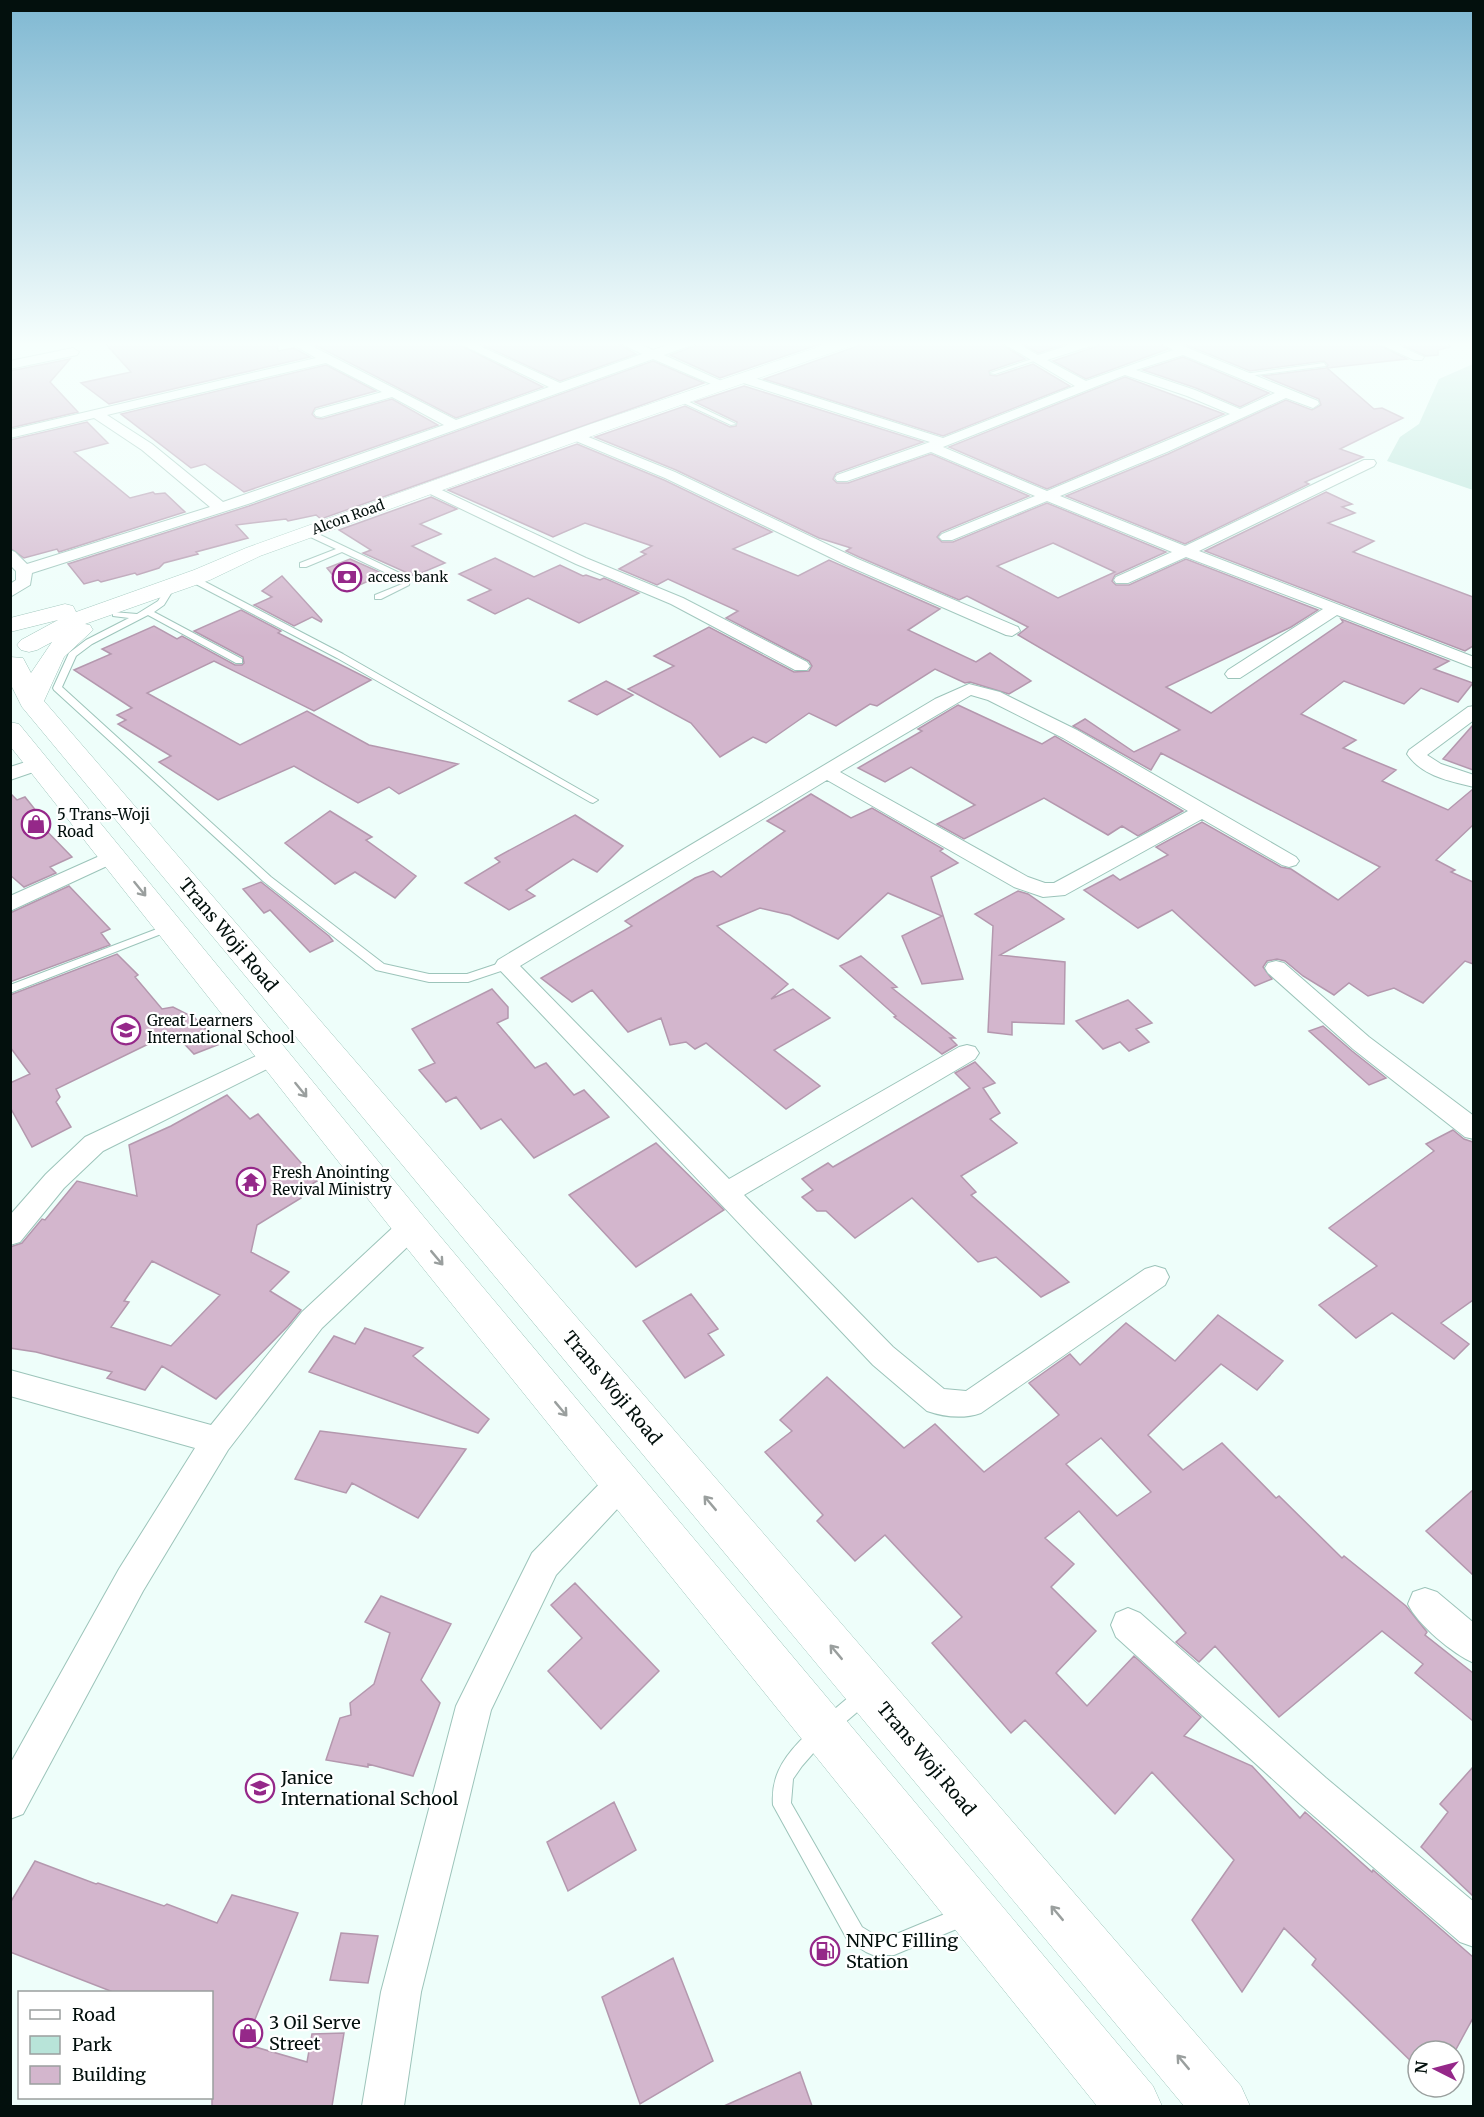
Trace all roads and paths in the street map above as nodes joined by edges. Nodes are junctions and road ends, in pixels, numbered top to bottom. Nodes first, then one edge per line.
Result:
1 (136, 440) edge
2 (413, 440) edge
3 (565, 440) edge
4 (585, 440) edge
5 (925, 440) edge
6 (948, 440) edge
7 (1183, 440) edge
8 (937, 444) junction
9 (1370, 463) dead end
10 (842, 478) dead end
11 (429, 488) junction
12 (1049, 495) junction
13 (221, 508) junction
14 (307, 532) junction
15 (947, 537) dead end
16 (343, 549) junction
17 (253, 552) junction
18 (1185, 552) junction
19 (10, 555) edge
20 (303, 565) dead end
21 (24, 570) junction
22 (193, 579) junction
23 (1122, 580) dead end
24 (10, 592) edge
25 (378, 597) dead end
26 (10, 608) edge
27 (1336, 608) junction
28 (126, 609) junction
29 (1012, 632) dead end
30 (15, 645) edge
31 (239, 661) dead end
32 (1473, 663) edge
33 (801, 666) dead end
34 (1234, 674) dead end
35 (1473, 711) edge
36 (21, 716) edge
37 (24, 769) edge
38 (826, 772) junction
39 (1473, 781) edge
40 (593, 800) dead end
41 (1202, 811) junction
42 (113, 856) junction
43 (1289, 861) dead end
44 (10, 904) edge
45 (170, 927) junction
46 (506, 965) junction
47 (1276, 968) dead end
48 (10, 989) edge
49 (967, 1053) dead end
50 (273, 1056) junction
51 (1473, 1130) edge
52 (726, 1193) junction
53 (411, 1227) junction
54 (10, 1234) edge
55 (1155, 1277) dead end
56 (10, 1383) edge
57 (217, 1440) junction
58 (622, 1482) junction
59 (1425, 1604) dead end
60 (1128, 1625) dead end
61 (1473, 1646) edge
62 (869, 1691) junction
63 (824, 1729) junction
64 (10, 1801) edge
65 (974, 1912) junction
66 (1473, 1928) edge
67 (383, 2106) edge
68 (1133, 2106) edge
69 (1221, 2106) edge

1 - 13 street
2 - 13 street
3 - 11 main road, Alcon Road
4 - 29 street
5 - 8 street
6 - 8 street
7 - 12 street
8 - 10 street
8 - 12 street
9 - 18 street
11 - 14 main road, Alcon Road
11 - 33 street
12 - 15 street
12 - 18 street
13 - 21 street
14 - 16 lane
14 - 17 main road, Alcon Road
16 - 20 lane
16 - 25 lane
17 - 22 main road
17 - 28 main road
18 - 23 street
18 - 27 street
19 - 21 street
21 - 24 street
22 - 28 main road
22 - 40 lane
26 - 28 main road
27 - 32 street
27 - 34 street
28 - 30 main road
28 - 30 main road
28 - 31 lane
28 - 36 main road
28 - 46 lane
30 - 36 main road, Trans Woji Road
35 - 39 street
36 - 37 main road, Trans Woji Road
62 -> 36 main road, Trans Woji Road
37 - 42 main road, Trans Woji Road
38 - 41 street
38 - 41 street
38 - 46 street
41 - 43 street
42 - 44 street
42 -> 45 main road, Trans Woji Road
45 - 48 lane
45 - 50 main road, Trans Woji Road
46 - 52 street
47 - 51 street
49 - 52 street
50 -> 53 main road, Trans Woji Road
50 - 54 street
52 - 55 street
53 - 57 street
53 -> 58 main road, Trans Woji Road
56 - 57 street
57 - 64 street
58 - 63 main road, Trans Woji Road
58 - 67 street
59 - 61 street
60 - 66 street
62 - 63 lane
69 -> 62 main road, Trans Woji Road
63 - 65 main road, Trans Woji Road
63 - 65 lane
65 - 68 main road, Trans Woji Road

